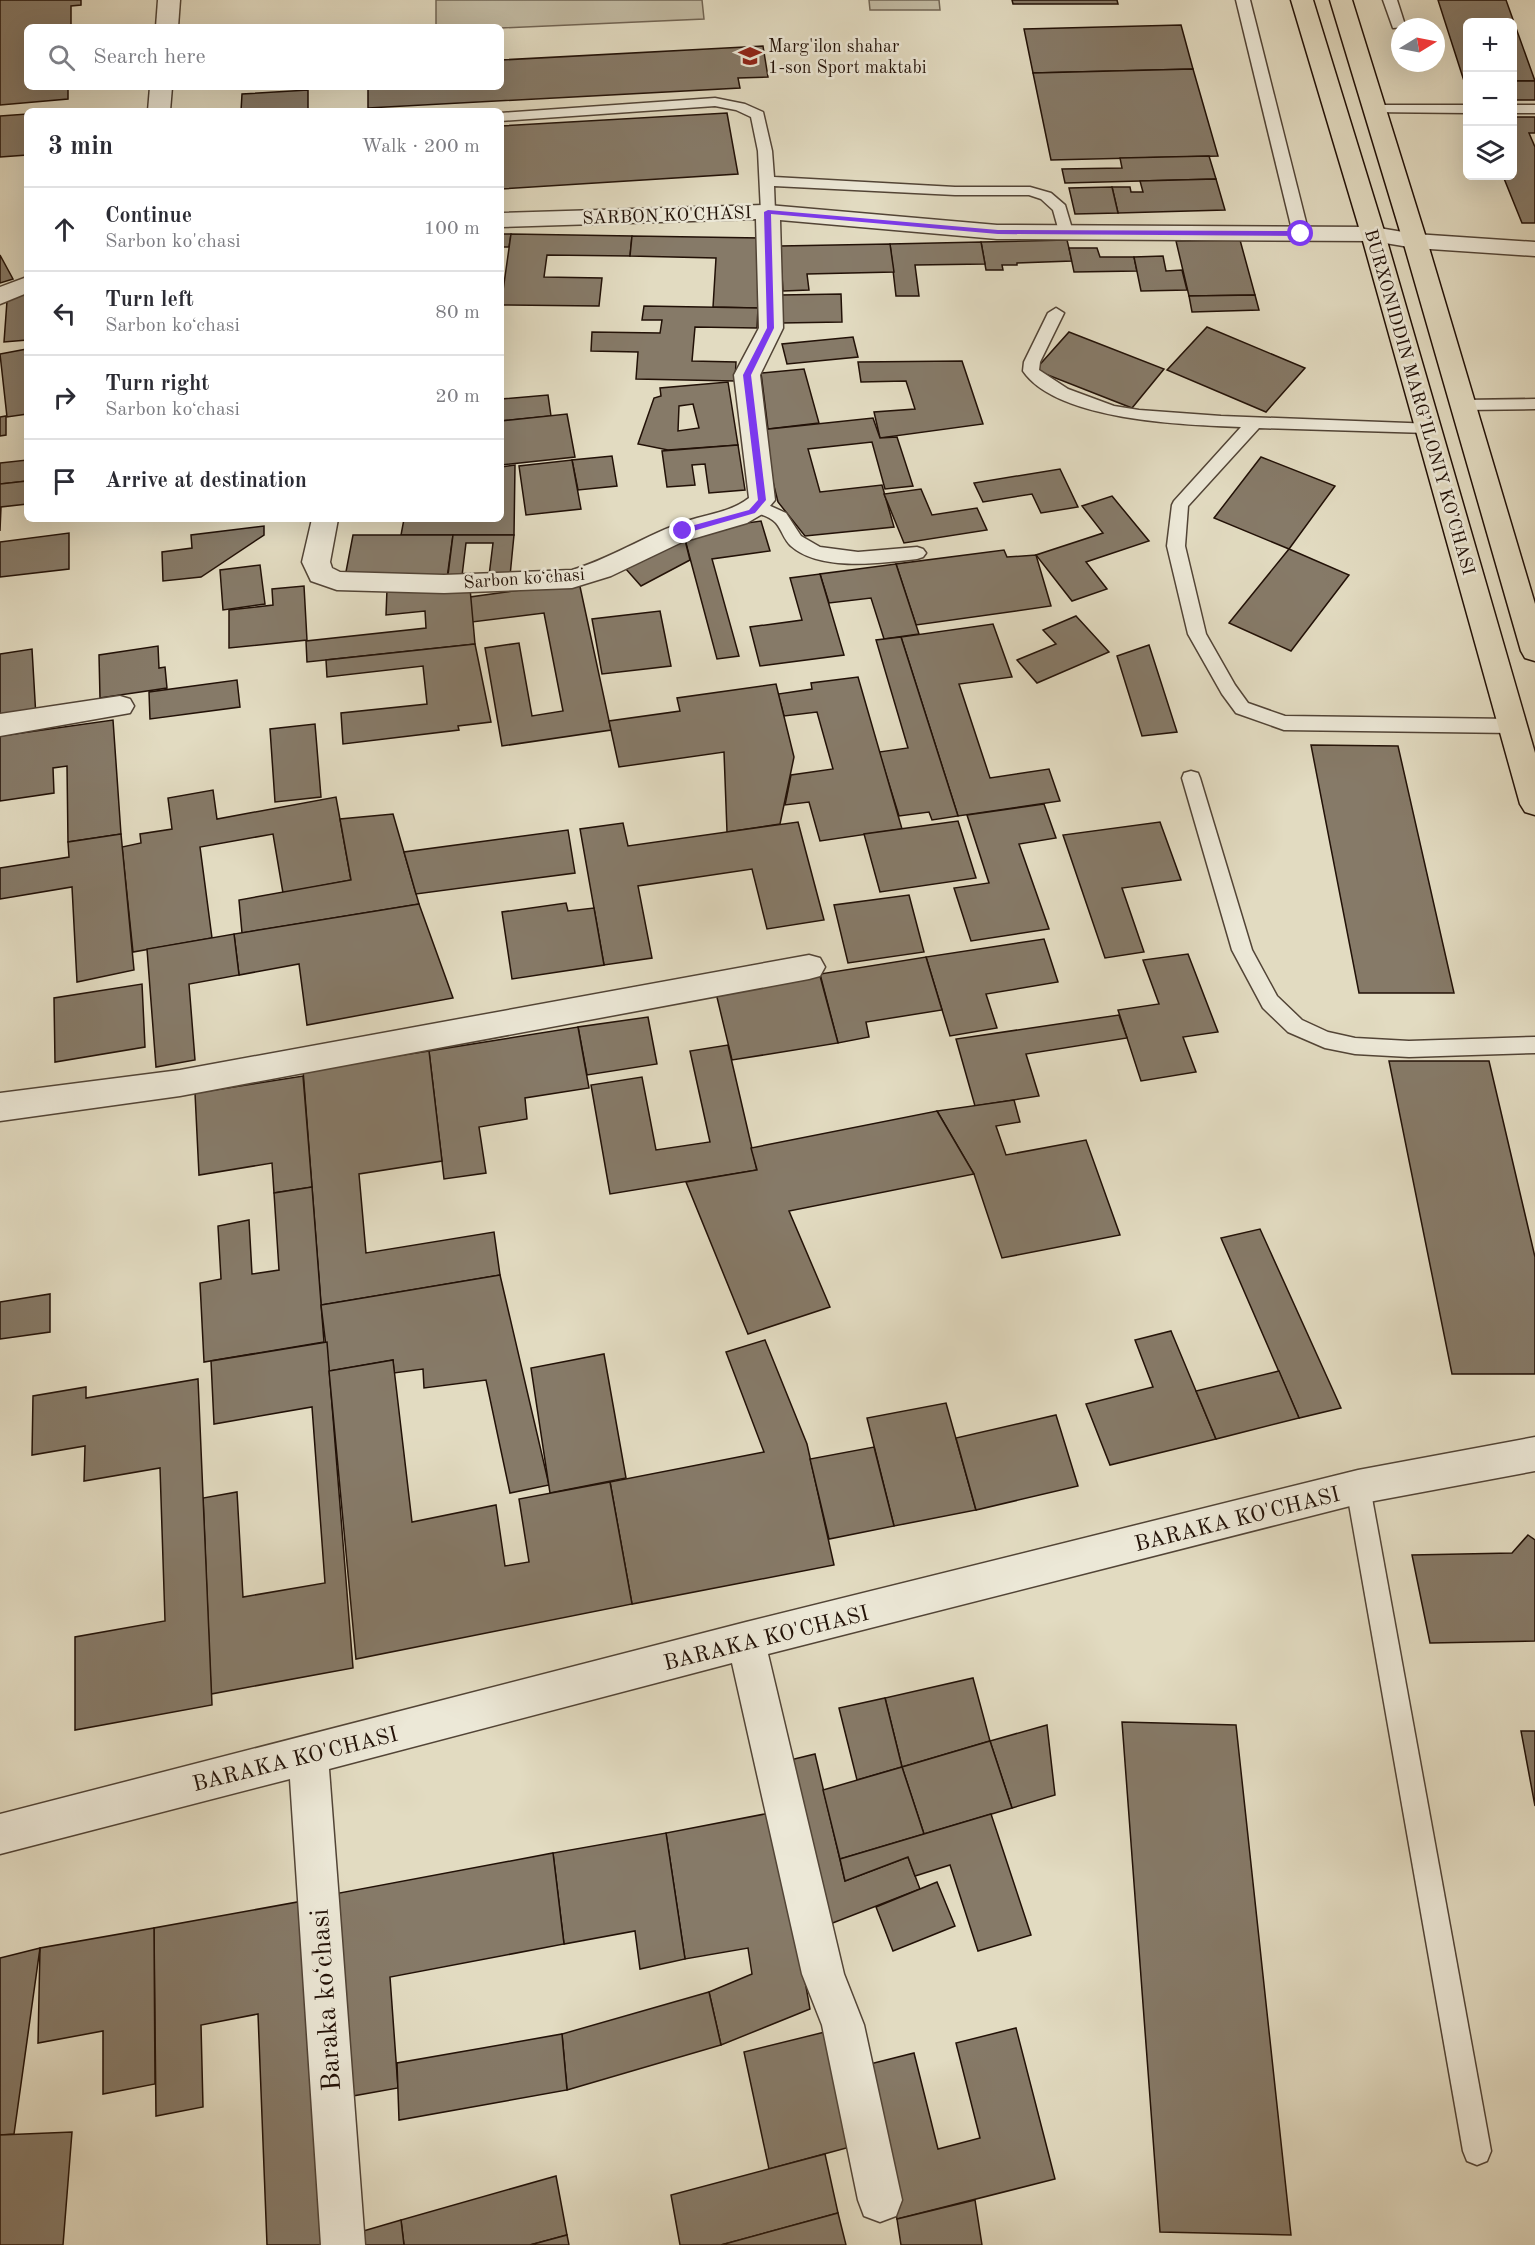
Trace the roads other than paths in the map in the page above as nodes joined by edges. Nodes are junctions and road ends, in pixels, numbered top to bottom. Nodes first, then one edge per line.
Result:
1 (169, 0) edge
2 (1243, 0) edge
3 (1302, 0) edge
4 (1341, 0) edge
5 (1390, 0) edge
6 (1396, 18) edge
7 (166, 24) edge
8 (161, 90) edge
9 (159, 108) edge
10 (1373, 109) junction
11 (1463, 109) edge
12 (1517, 109) edge
13 (1535, 109) edge
14 (504, 117) edge
15 (766, 181) junction
16 (768, 212) junction
17 (504, 220) edge
18 (1065, 232) junction
19 (1301, 234) junction
20 (1373, 234) junction
21 (1415, 241) junction
22 (1535, 249) edge
23 (24, 285) edge
24 (0, 296) edge
25 (1056, 313) dead end
26 (1535, 404) edge
27 (1463, 405) junction
28 (1255, 422) junction
29 (1428, 428) junction
30 (758, 506) junction
31 (324, 522) edge
32 (916, 553) dead end
33 (1535, 651) edge
34 (120, 706) dead end
35 (0, 725) edge
36 (1513, 726) junction
37 (1191, 778) dead end
38 (1535, 804) edge
39 (809, 967) dead end
40 (1535, 1045) edge
41 (0, 1107) edge
42 (1535, 1454) edge
43 (1358, 1487) junction
44 (746, 1641) junction
45 (308, 1755) junction
46 (0, 1834) edge
47 (1477, 2151) dead end
48 (880, 2200) dead end
49 (343, 2245) edge

1 - 7 street
2 - 19 lane
3 - 20 main road, BURXONIDDIN MARG’ILONIY KO’CHASI
4 - 10 main road, BURXONIDDIN MARG’ILONIY KO’CHASI
5 - 6 lane
8 - 9 street
10 - 11 lane
10 - 21 main road, BURXONIDDIN MARG’ILONIY KO’CHASI
12 - 13 lane
14 - 15 lane
15 - 16 lane
15 - 18 lane
16 - 17 street, SARBON KO'CHASI
16 - 18 street, SARBON KO'CHASI
16 - 30 street
18 - 19 street, SARBON KO'CHASI
19 - 20 street, SARBON KO'CHASI
20 - 21 street, SARBON KO'CHASI
20 - 29 main road, BURXONIDDIN MARG’ILONIY KO’CHASI
21 - 22 street, SARBON KO'CHASI
21 - 27 main road, BURXONIDDIN MARG’ILONIY KO’CHASI
23 - 24 street
25 - 28 lane
26 - 27 lane
27 - 33 main road, BURXONIDDIN MARG’ILONIY KO’CHASI
28 - 29 lane
28 - 36 lane
29 - 36 main road, BURXONIDDIN MARG’ILONIY KO’CHASI
30 - 31 street, Sarbon koʻchasi
30 - 32 lane
34 - 35 street
36 - 38 main road, BURXONIDDIN MARG’ILONIY KO’CHASI
37 - 40 lane
39 - 41 street
42 - 43 street, BARAKA KO'CHASI
43 - 44 street, BARAKA KO'CHASI
43 - 47 lane
44 - 45 street, BARAKA KO'CHASI
44 - 48 street
45 - 46 street, BARAKA KO'CHASI
45 - 49 street, Baraka koʻchasi

